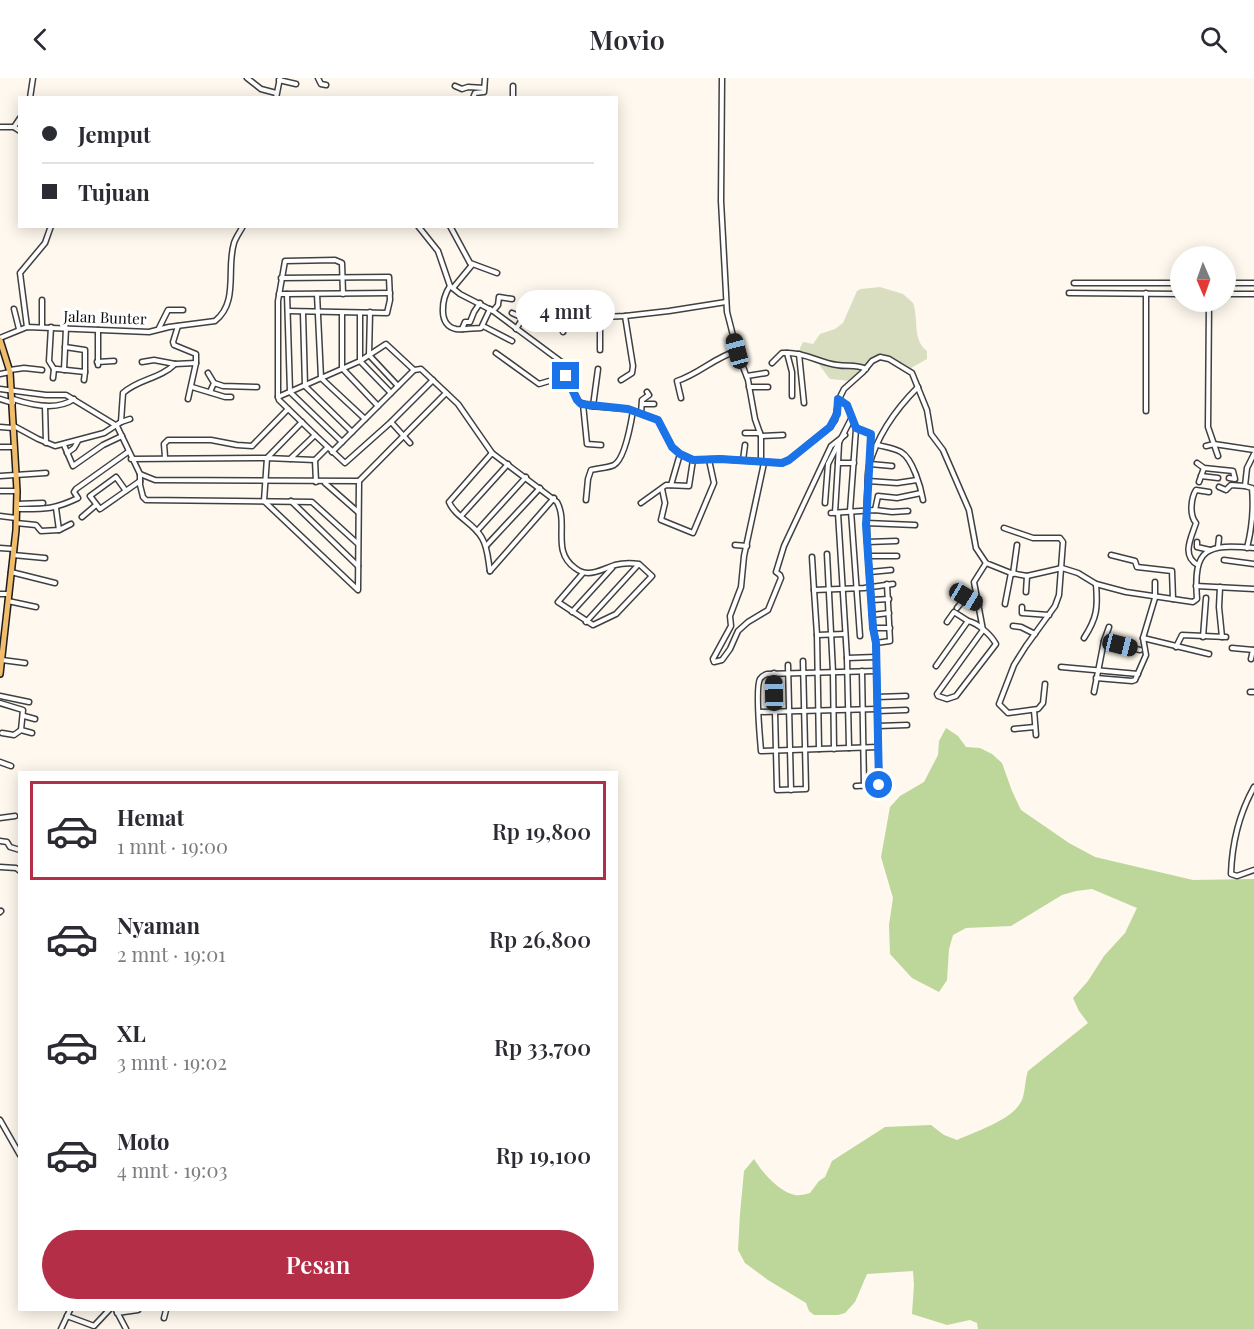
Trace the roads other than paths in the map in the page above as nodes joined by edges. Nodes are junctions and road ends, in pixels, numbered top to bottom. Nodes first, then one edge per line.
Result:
1 (33, 78) edge
2 (247, 78) edge
3 (318, 78) edge
4 (485, 78) edge
5 (722, 78) edge
6 (280, 79) edge
7 (296, 84) dead end
8 (326, 85) dead end
9 (455, 86) dead end
10 (513, 86) dead end
11 (484, 88) junction
12 (276, 95) edge
13 (30, 96) edge
14 (474, 96) edge
15 (513, 96) edge
16 (18, 121) edge
17 (0, 127) edge
18 (14, 127) junction
19 (18, 130) edge
20 (50, 228) edge
21 (242, 228) edge
22 (420, 228) edge
23 (451, 228) edge
24 (472, 265) junction
25 (497, 273) dead end
26 (343, 277) junction
27 (281, 278) junction
28 (1074, 283) dead end
29 (1170, 283) edge
30 (1236, 285) edge
31 (451, 287) junction
32 (1253, 289) edge
33 (1236, 292) edge
34 (390, 293) junction
35 (1069, 293) dead end
36 (1146, 293) junction
37 (279, 294) junction
38 (287, 294) junction
39 (317, 294) junction
40 (343, 294) junction
41 (1170, 294) edge
42 (512, 299) dead end
43 (42, 300) dead end
44 (726, 302) junction
45 (480, 303) junction
46 (14, 309) dead end
47 (183, 310) dead end
48 (491, 310) junction
49 (288, 311) junction
50 (370, 312) junction
51 (1209, 312) edge
52 (303, 313) junction
53 (318, 313) junction
54 (342, 313) junction
55 (360, 313) junction
56 (512, 313) dead end
57 (625, 316) junction
58 (523, 318) junction
59 (178, 326) junction
60 (483, 326) junction
61 (27, 327) junction
62 (42, 327) junction
63 (51, 327) junction
64 (66, 328) junction
65 (19, 329) junction
66 (159, 329) junction
67 (462, 329) junction
68 (516, 329) junction
69 (98, 330) junction
70 (563, 332) dead end
71 (0, 339) edge
72 (512, 341) dead end
73 (65, 347) junction
74 (600, 350) dead end
75 (737, 351) junction
76 (2, 352) edge
77 (496, 353) dead end
78 (787, 353) junction
79 (799, 354) junction
80 (369, 355) junction
81 (114, 361) dead end
82 (360, 361) junction
83 (142, 362) dead end
84 (196, 363) junction
85 (772, 363) dead end
86 (175, 364) junction
87 (342, 368) junction
88 (54, 369) junction
89 (598, 369) dead end
90 (866, 369) junction
91 (42, 370) dead end
92 (64, 370) junction
93 (414, 370) junction
94 (10, 371) junction
95 (85, 372) junction
96 (208, 373) dead end
97 (0, 374) edge
98 (766, 374) dead end
99 (566, 376) junction
100 (747, 376) junction
101 (53, 378) dead end
102 (321, 378) junction
103 (84, 380) dead end
104 (433, 380) junction
105 (621, 380) dead end
106 (214, 383) junction
107 (305, 386) junction
108 (398, 386) junction
109 (192, 387) junction
110 (257, 387) dead end
111 (749, 387) junction
112 (768, 387) dead end
113 (918, 387) junction
114 (0, 389) edge
115 (210, 392) junction
116 (290, 392) junction
117 (647, 392) dead end
118 (391, 393) junction
119 (446, 393) junction
120 (792, 396) dead end
121 (231, 397) dead end
122 (278, 397) junction
123 (13, 398) junction
124 (681, 398) dead end
125 (0, 399) edge
126 (74, 399) junction
127 (188, 399) dead end
128 (838, 399) junction
129 (804, 403) dead end
130 (642, 404) junction
131 (654, 404) dead end
132 (580, 405) junction
133 (45, 406) junction
134 (378, 406) junction
135 (593, 406) junction
136 (288, 408) junction
137 (633, 411) junction
138 (1146, 411) dead end
139 (641, 413) junction
140 (130, 419) dead end
141 (365, 419) junction
142 (851, 419) junction
143 (121, 422) junction
144 (302, 422) junction
145 (391, 422) junction
146 (117, 426) junction
147 (0, 427) edge
148 (14, 427) junction
149 (856, 428) junction
150 (352, 432) junction
151 (745, 433) dead end
152 (761, 434) junction
153 (315, 435) junction
154 (783, 435) dead end
155 (845, 435) junction
156 (122, 436) junction
157 (404, 436) junction
158 (79, 440) junction
159 (342, 442) junction
160 (410, 442) dead end
161 (46, 443) junction
162 (839, 443) junction
163 (1214, 444) junction
164 (63, 445) junction
165 (601, 445) dead end
166 (878, 445) junction
167 (745, 446) dead end
168 (1206, 446) dead end
169 (0, 447) edge
170 (15, 447) junction
171 (327, 448) junction
172 (129, 452) junction
173 (332, 452) junction
174 (1254, 452) edge
175 (67, 453) junction
176 (492, 453) junction
177 (680, 454) junction
178 (1218, 456) dead end
179 (165, 457) junction
180 (267, 458) junction
181 (131, 459) junction
182 (290, 459) junction
183 (315, 460) junction
184 (693, 460) junction
185 (709, 460) junction
186 (743, 460) junction
187 (762, 463) junction
188 (838, 463) junction
189 (854, 463) junction
190 (1197, 463) dead end
191 (508, 464) junction
192 (870, 464) junction
193 (892, 466) dead end
194 (1204, 468) junction
195 (46, 473) dead end
196 (140, 474) junction
197 (16, 476) junction
198 (1201, 476) junction
199 (0, 477) edge
200 (526, 477) junction
201 (1218, 478) dead end
202 (1229, 478) dead end
203 (1235, 479) junction
204 (917, 480) junction
205 (140, 481) junction
206 (264, 481) junction
207 (359, 481) junction
208 (868, 481) junction
209 (316, 482) junction
210 (324, 482) junction
211 (1199, 482) dead end
212 (1245, 484) junction
213 (671, 485) junction
214 (1219, 487) dead end
215 (540, 488) junction
216 (662, 489) junction
217 (0, 491) edge
218 (17, 491) junction
219 (126, 491) junction
220 (1209, 492) dead end
221 (921, 493) junction
222 (554, 498) junction
223 (586, 500) dead end
224 (922, 500) dead end
225 (264, 501) junction
226 (291, 501) junction
227 (43, 503) dead end
228 (641, 503) dead end
229 (825, 503) dead end
230 (96, 505) junction
231 (17, 507) junction
232 (56, 508) junction
233 (867, 510) junction
234 (874, 510) junction
235 (908, 511) dead end
236 (358, 512) junction
237 (850, 512) junction
238 (835, 513) junction
239 (0, 516) edge
240 (460, 516) junction
241 (82, 517) dead end
242 (16, 520) junction
243 (866, 523) junction
244 (71, 524) dead end
245 (915, 525) dead end
246 (1004, 528) dead end
247 (59, 530) junction
248 (477, 531) junction
249 (1219, 538) dead end
250 (896, 541) dead end
251 (867, 542) junction
252 (1197, 542) dead end
253 (358, 544) junction
254 (735, 545) dead end
255 (1017, 545) dead end
256 (486, 546) junction
257 (747, 546) junction
258 (1218, 547) junction
259 (0, 548) edge
260 (1247, 548) junction
261 (1254, 548) edge
262 (1211, 550) junction
263 (13, 552) junction
264 (827, 554) dead end
265 (1111, 555) dead end
266 (869, 556) junction
267 (897, 556) dead end
268 (812, 557) dead end
269 (45, 558) dead end
270 (1224, 560) dead end
271 (986, 563) junction
272 (624, 564) junction
273 (639, 564) junction
274 (1254, 564) edge
275 (615, 565) junction
276 (358, 566) junction
277 (1198, 566) junction
278 (1062, 568) junction
279 (891, 570) dead end
280 (11, 572) junction
281 (632, 572) junction
282 (870, 572) junction
283 (583, 573) junction
284 (1012, 573) junction
285 (1027, 576) junction
286 (1155, 582) dead end
287 (55, 583) dead end
288 (1096, 584) junction
289 (870, 586) junction
290 (1196, 586) junction
291 (1220, 587) junction
292 (857, 588) junction
293 (1254, 589) edge
294 (814, 590) junction
295 (829, 590) junction
296 (843, 590) junction
297 (1026, 592) dead end
298 (0, 594) edge
299 (9, 594) junction
300 (1155, 598) junction
301 (1206, 598) dead end
302 (889, 599) junction
303 (1173, 599) junction
304 (871, 600) junction
305 (8, 602) junction
306 (1005, 604) dead end
307 (980, 605) junction
308 (36, 607) dead end
309 (1022, 607) dead end
310 (957, 608) dead end
311 (572, 612) junction
312 (889, 613) junction
313 (872, 615) junction
314 (1049, 615) junction
315 (968, 621) junction
316 (586, 622) junction
317 (947, 622) dead end
318 (3, 625) edge
319 (1013, 626) dead end
320 (1109, 627) dead end
321 (873, 628) junction
322 (890, 628) junction
323 (983, 630) junction
324 (831, 634) junction
325 (845, 634) junction
326 (1035, 634) junction
327 (817, 635) junction
328 (860, 636) dead end
329 (1203, 637) junction
330 (1084, 638) dead end
331 (1143, 638) junction
332 (1104, 641) junction
333 (876, 643) junction
334 (2, 644) edge
335 (1176, 647) junction
336 (1232, 648) dead end
337 (1140, 650) dead end
338 (1253, 650) edge
339 (1209, 654) dead end
340 (876, 657) junction
341 (847, 658) junction
342 (1251, 659) dead end
343 (2, 660) junction
344 (803, 661) dead end
345 (25, 663) dead end
346 (788, 665) dead end
347 (936, 666) dead end
348 (1061, 667) dead end
349 (862, 671) junction
350 (876, 671) junction
351 (1098, 671) junction
352 (0, 672) edge
353 (833, 672) junction
354 (847, 672) junction
355 (774, 673) junction
356 (804, 673) junction
357 (818, 673) junction
358 (788, 674) junction
359 (1138, 674) junction
360 (1096, 678) junction
361 (1045, 684) dead end
362 (1094, 692) dead end
363 (0, 696) edge
364 (906, 696) dead end
365 (877, 697) junction
366 (29, 702) dead end
367 (0, 703) edge
368 (833, 710) junction
369 (848, 710) junction
370 (862, 710) junction
371 (877, 710) junction
372 (906, 710) dead end
373 (1034, 710) junction
374 (804, 711) junction
375 (819, 711) junction
376 (759, 712) junction
377 (775, 712) junction
378 (789, 712) junction
379 (24, 717) junction
380 (35, 719) dead end
381 (907, 725) dead end
382 (878, 726) junction
383 (1035, 727) junction
384 (21, 729) junction
385 (1014, 729) dead end
386 (2, 733) dead end
387 (32, 733) dead end
388 (1036, 735) dead end
389 (863, 747) junction
390 (878, 747) junction
391 (849, 748) junction
392 (805, 749) junction
393 (819, 749) junction
394 (834, 749) junction
395 (790, 750) junction
396 (776, 751) junction
397 (0, 762) edge
398 (11, 766) dead end
399 (856, 786) dead end
400 (864, 786) junction
401 (1254, 787) edge
402 (791, 790) junction
403 (15, 816) dead end
404 (0, 818) edge
405 (0, 841) edge
406 (18, 849) edge
407 (0, 867) edge
408 (18, 869) edge
409 (1254, 870) edge
410 (0, 1120) edge
411 (18, 1152) edge
412 (70, 1311) edge
413 (108, 1311) edge
414 (117, 1311) edge
415 (166, 1311) edge
416 (67, 1316) junction
417 (164, 1318) dead end
418 (61, 1329) edge
419 (126, 1329) edge

1 - 13 street
2 - 12 street
3 - 8 street
4 - 11 street
5 - 44 street
6 - 7 street
6 - 12 street
9 - 11 street
10 - 15 street
11 - 14 street
16 - 18 street
17 - 18 street
18 - 19 street
20 - 61 street
21 - 59 street, Jalan Bunter
22 - 31 street
23 - 24 street
24 - 25 street
24 - 31 street
26 - 27 street
26 - 27 street
26 - 34 street
26 - 40 street
27 - 37 street
28 - 29 street
30 - 32 street
31 - 45 street
31 - 67 street
32 - 33 street
34 - 40 street
34 - 50 street
35 - 36 street
36 - 41 street
36 - 138 street
37 - 38 street
37 - 122 street
38 - 39 street
38 - 49 street
39 - 40 street
39 - 53 street
42 - 48 street
43 - 62 street
44 - 57 street
44 - 75 street
45 - 48 street
45 - 67 street
46 - 65 street
47 - 66 street
48 - 60 street
48 - 68 street
49 - 52 street
49 - 116 street
50 - 55 street
50 - 80 street
51 - 163 street
52 - 53 street
52 - 107 street
53 - 54 street
53 - 102 street
54 - 55 street
54 - 87 street
55 - 82 street
56 - 58 street
57 - 74 street
57 - 105 street
58 - 68 street
58 - 70 street
59 - 66 street, Jalan Bunter
59 - 84 street
60 - 67 street
60 - 72 street
61 - 62 street, Jalan Bunter
61 - 65 street, Jalan Bunter
62 - 63 street, Jalan Bunter
63 - 64 street, Jalan Bunter
63 - 88 street
64 - 69 street, Jalan Bunter
64 - 73 street
65 - 71 street, Jalan Bunter
66 - 69 street, Jalan Bunter
68 - 99 street
69 - 81 street
71 - 76 main road
73 - 92 street
73 - 95 street
75 - 100 street
75 - 124 street
76 - 94 main road
77 - 99 street
78 - 79 street
78 - 85 street
78 - 120 street
79 - 90 street
79 - 129 street
80 - 82 street
80 - 93 street
80 - 108 street
82 - 87 street
82 - 118 street
83 - 86 street
84 - 86 street
84 - 109 street
86 - 143 street
87 - 102 street
87 - 134 street
88 - 92 street
88 - 101 street
89 - 135 street
90 - 113 street
90 - 128 street
91 - 94 street
92 - 95 street
93 - 104 street
93 - 108 street
94 - 97 street
94 - 123 main road
95 - 103 street
96 - 106 street
98 - 100 street
99 - 132 street
100 - 111 street
102 - 107 street
102 - 141 street
104 - 119 street
104 - 145 street
106 - 110 street
106 - 115 street
107 - 116 street
107 - 150 street
108 - 118 street
109 - 115 street
109 - 127 street
111 - 112 street
111 - 152 street
113 - 166 street
113 - 271 street
114 - 123 street
115 - 121 street
116 - 122 street
116 - 159 street
117 - 130 street
118 - 134 street
119 - 157 street
119 - 176 street
122 - 136 street
123 - 125 street
123 - 126 street
123 - 133 street
123 - 148 main road
126 - 133 street
126 - 146 street
128 - 142 street
128 - 187 street
130 - 131 street
130 - 139 street
132 - 135 street
132 - 165 street
133 - 161 street
134 - 141 street
135 - 137 street
136 - 144 street
136 - 179 street
137 - 139 street
137 - 223 street
139 - 177 street
140 - 143 street
141 - 150 street
142 - 149 street
142 - 155 street
143 - 146 street
144 - 153 street
144 - 180 street
145 - 157 street
145 - 173 street
146 - 156 street
146 - 158 street
147 - 148 street
148 - 161 street
148 - 170 main road
149 - 189 street
149 - 192 street
150 - 159 street
151 - 152 street
152 - 154 street
152 - 187 street
153 - 171 street
153 - 182 street
155 - 162 street
155 - 257 street
156 - 172 street
156 - 175 street
157 - 160 street
157 - 207 street
158 - 164 street
158 - 175 street
159 - 173 street
161 - 164 street
162 - 188 street
162 - 229 street
163 - 168 street
163 - 174 street
163 - 178 street
164 - 175 street
166 - 192 street
166 - 204 street
167 - 186 street
169 - 170 street
170 - 197 main road
171 - 173 street
171 - 183 street
172 - 181 street
172 - 232 street
174 - 212 street
176 - 191 street
176 - 240 street
177 - 184 street
177 - 213 street
179 - 180 street
179 - 181 street
180 - 182 street
180 - 206 street
181 - 196 street
182 - 183 street
183 - 209 street
184 - 185 street
184 - 213 street
185 - 186 street
185 - 216 street
186 - 187 street
187 - 257 street
188 - 189 street
188 - 238 street
189 - 237 street
190 - 194 street
191 - 200 street
191 - 240 street
192 - 193 street
192 - 208 street
194 - 198 street
194 - 203 street
195 - 197 street
196 - 205 street
196 - 206 street
197 - 199 street
197 - 218 main road
198 - 201 street
198 - 211 street
200 - 215 street
200 - 248 street
202 - 203 street
203 - 212 street
204 - 208 street
204 - 221 street
205 - 219 street
205 - 225 street
206 - 209 street
206 - 225 street
207 - 210 street
207 - 236 street
208 - 233 street
209 - 210 street
210 - 236 street
212 - 214 street
212 - 260 street
213 - 216 street
215 - 222 street
215 - 256 street
216 - 228 street
217 - 218 street
218 - 231 main road
219 - 230 street
219 - 230 street
220 - 277 street
221 - 224 street
221 - 234 street
222 - 256 street
222 - 283 street
225 - 226 street
225 - 276 street
226 - 253 street
226 - 276 street
227 - 231 street
230 - 241 street
231 - 232 street
231 - 242 main road
232 - 247 street
233 - 234 street
233 - 237 street
233 - 243 street
234 - 235 street
236 - 253 street
237 - 238 street
237 - 292 street
238 - 296 street
239 - 242 street
240 - 248 street
242 - 247 street
242 - 263 main road
243 - 245 street
243 - 251 street
244 - 247 street
246 - 278 street
248 - 256 street
249 - 258 street
250 - 251 street
251 - 266 street
252 - 262 street
253 - 276 street
254 - 257 street
255 - 284 street
258 - 260 street
258 - 262 street
259 - 263 street
260 - 261 street
262 - 277 street
263 - 269 street
263 - 280 main road
264 - 295 street
265 - 303 street
266 - 267 street
266 - 282 street
268 - 294 street
270 - 274 street
271 - 284 street
271 - 307 street
272 - 273 street
272 - 275 street
272 - 281 street
273 - 281 street
273 - 316 street
275 - 283 street
275 - 311 street
277 - 290 street
278 - 285 street
278 - 288 street
278 - 314 street
279 - 282 street
280 - 287 street
280 - 299 main road
281 - 316 street
282 - 289 street
283 - 311 street
284 - 285 street
284 - 306 street
285 - 297 street
286 - 300 street
288 - 300 street
288 - 330 street
289 - 292 street
289 - 302 street
289 - 304 street
290 - 291 street
290 - 303 street
291 - 293 street
291 - 329 street
292 - 296 street
292 - 328 street
294 - 295 street
294 - 327 street
295 - 296 street
295 - 324 street
296 - 325 street
298 - 299 street
299 - 305 main road
300 - 303 street
300 - 331 street
301 - 329 street
302 - 304 street
302 - 312 street
304 - 313 street
305 - 308 street
305 - 318 main road
307 - 310 street
307 - 323 street
309 - 314 street
311 - 316 street
312 - 313 street
312 - 322 street
313 - 321 street
314 - 326 street
315 - 317 street
315 - 323 street
315 - 347 street
318 - 334 main road
319 - 326 street
320 - 332 street
321 - 322 street
321 - 333 street
322 - 333 street
323 - 323 street
324 - 325 street
324 - 327 street
324 - 353 street
325 - 341 street
326 - 373 street
327 - 357 street
329 - 335 street
331 - 335 street
331 - 359 street
332 - 337 street
332 - 351 street
333 - 340 street
334 - 343 main road
335 - 339 street
336 - 338 street
338 - 342 street
340 - 341 street
340 - 350 street
341 - 354 street
343 - 345 street
343 - 352 main road
344 - 356 street
346 - 358 street
348 - 351 street
349 - 350 street
349 - 354 street
349 - 370 street
350 - 365 street
351 - 359 street
351 - 360 street
353 - 354 street
353 - 357 street
353 - 368 street
354 - 369 street
355 - 358 street
355 - 376 street
355 - 377 street
356 - 357 street
356 - 358 street
356 - 374 street
357 - 375 street
358 - 378 street
359 - 360 street
360 - 362 street
361 - 373 street
363 - 366 street
364 - 365 street
365 - 371 street
367 - 379 street
368 - 369 street
368 - 375 street
368 - 394 street
369 - 370 street
369 - 391 street
370 - 371 street
370 - 389 street
371 - 372 street
371 - 382 street
373 - 383 street
374 - 375 street
374 - 378 street
374 - 392 street
375 - 393 street
376 - 377 street
376 - 396 street
377 - 378 street
377 - 396 street
378 - 395 street
379 - 380 street
379 - 384 street
381 - 382 street
382 - 390 street
383 - 385 street
383 - 388 street
384 - 386 street
384 - 387 street
389 - 390 street
389 - 391 street
389 - 400 street
390 - 400 street
391 - 394 street
392 - 393 street
392 - 395 street
392 - 402 street
393 - 394 street
395 - 396 street
395 - 402 street
396 - 402 street
397 - 398 street
399 - 400 street
401 - 409 street
403 - 404 street
405 - 406 street
407 - 408 street
410 - 411 street
412 - 416 street
413 - 416 street
414 - 419 street
415 - 417 street
416 - 418 street

